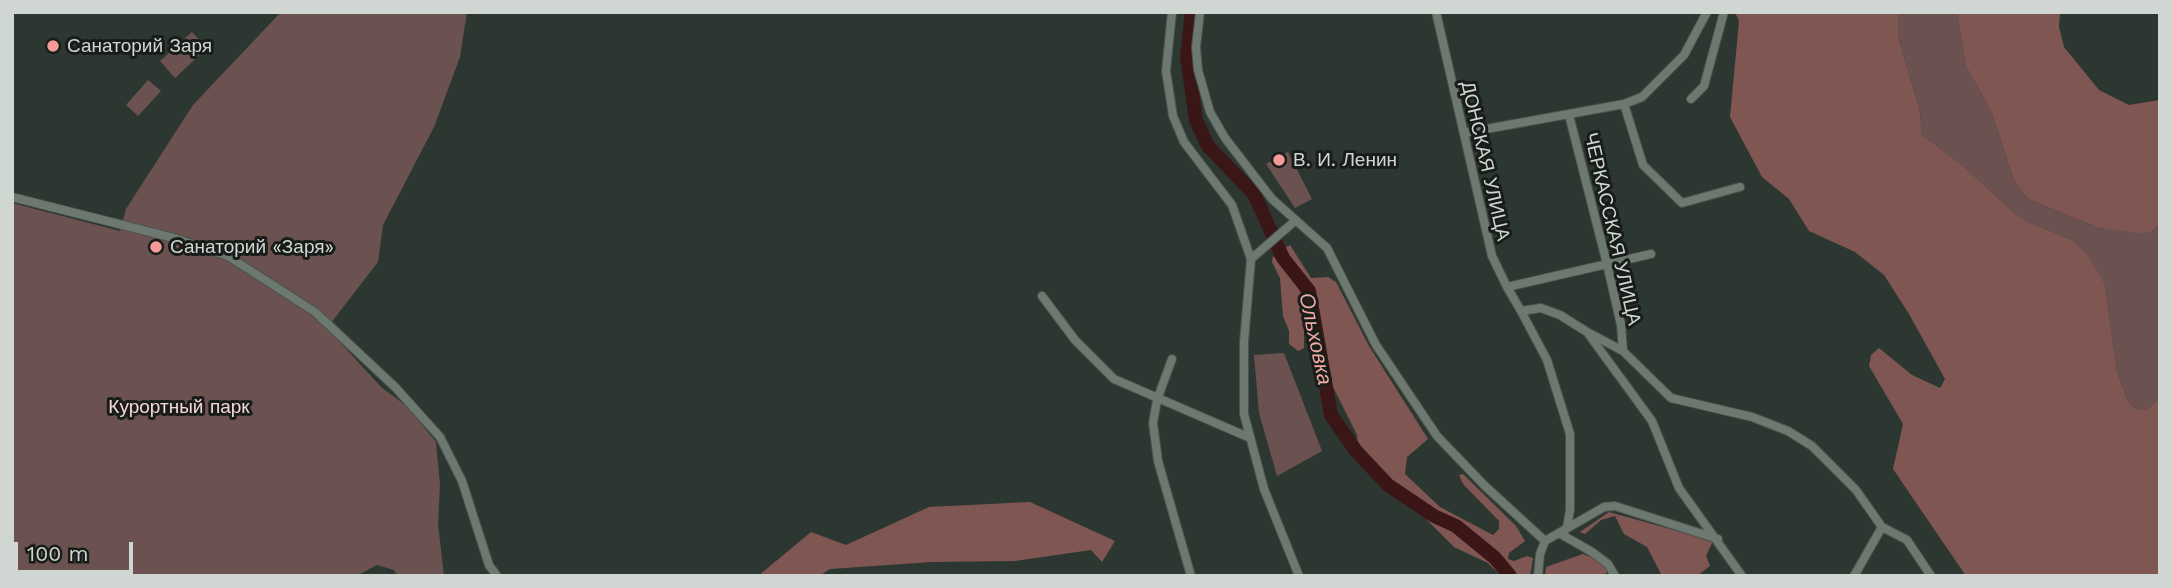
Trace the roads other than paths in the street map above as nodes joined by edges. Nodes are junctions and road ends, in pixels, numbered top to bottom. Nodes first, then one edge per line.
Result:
1 (1172, 12) edge
2 (1200, 12) edge
3 (1436, 12) edge
4 (1707, 12) edge
5 (1724, 12) edge
6 (1691, 99) dead end
7 (1624, 104) junction
8 (1569, 115) junction
9 (1464, 133) junction
10 (1740, 187) dead end
11 (12, 197) edge
12 (1296, 219) junction
13 (1651, 254) dead end
14 (1251, 258) junction
15 (1607, 264) junction
16 (1507, 287) junction
17 (1042, 296) dead end
18 (1521, 311) junction
19 (1587, 332) junction
20 (1623, 351) junction
21 (1172, 359) dead end
22 (1157, 400) junction
23 (1248, 437) junction
24 (1567, 527) junction
25 (1882, 527) junction
26 (1559, 533) junction
27 (1718, 539) junction
28 (1545, 541) junction
29 (498, 576) edge
30 (1191, 576) edge
31 (1299, 576) edge
32 (1538, 576) edge
33 (1615, 576) edge
34 (1742, 576) edge
35 (1854, 576) edge
36 (1931, 576) edge

1 - 14 street
2 - 12 street
3 - 9 street, ДОНСКАЯ УЛИЦА
4 - 7 street
5 - 6 street
7 - 8 street
7 - 10 street
8 - 9 street
8 - 15 street, ЧЕРКАССКАЯ УЛИЦА
9 - 16 street, ДОНСКАЯ УЛИЦА
11 - 29 street
12 - 14 street
12 - 28 street
13 - 15 street
14 - 23 street
15 - 16 street
15 - 20 street, ЧЕРКАССКАЯ УЛИЦА
16 - 18 street, ДОНСКАЯ УЛИЦА
17 - 22 street
18 - 19 street
18 - 24 street, ДОНСКАЯ УЛИЦА
19 - 20 street, ЧЕРКАССКАЯ УЛИЦА
19 - 27 street
20 - 25 street, ЧЕРКАССКАЯ УЛИЦА
21 - 22 street
22 - 23 street
22 - 30 street
23 - 31 street
24 - 26 street
24 - 27 street
25 - 35 street
25 - 36 street, ЧЕРКАССКАЯ УЛИЦА
26 - 28 street
26 - 33 street
27 - 34 street
28 - 32 street

